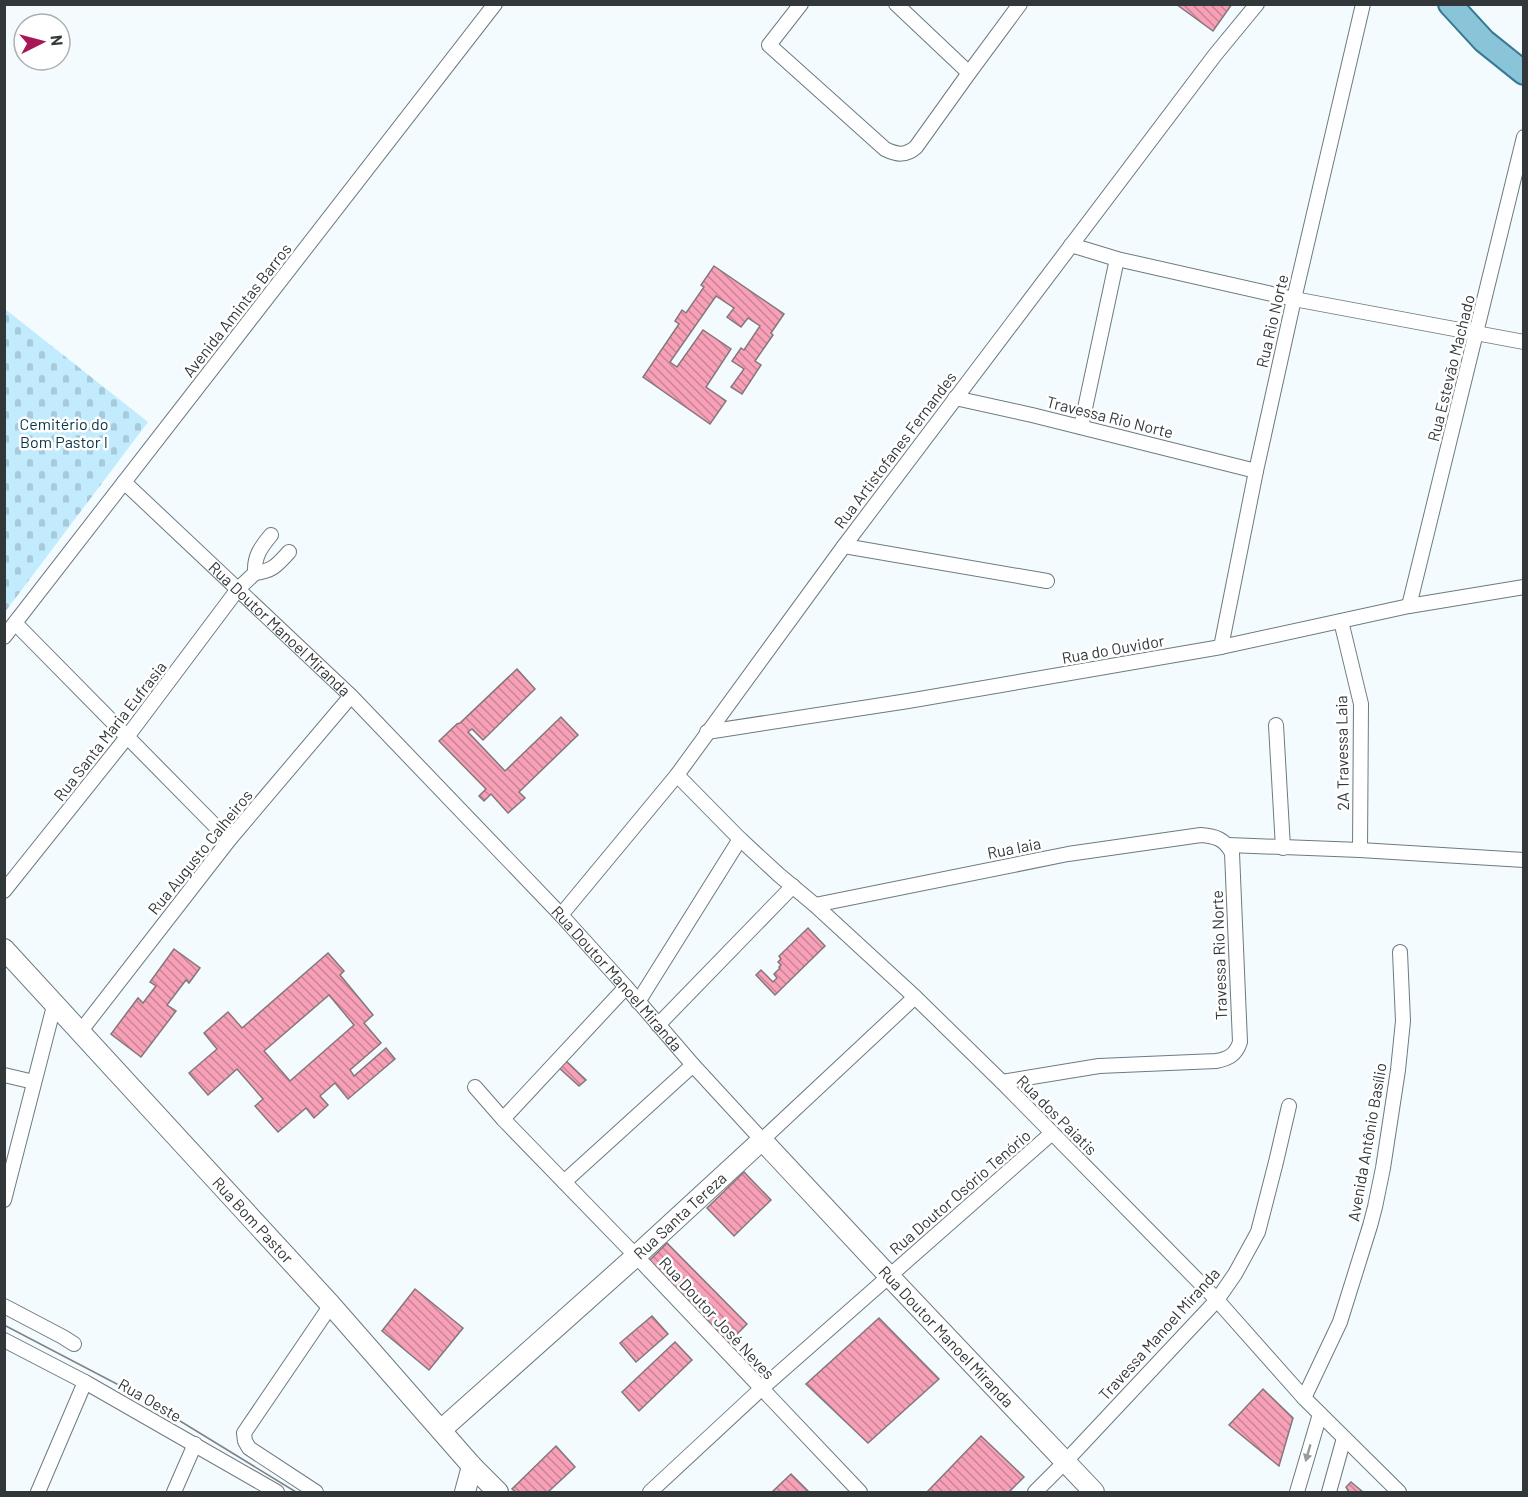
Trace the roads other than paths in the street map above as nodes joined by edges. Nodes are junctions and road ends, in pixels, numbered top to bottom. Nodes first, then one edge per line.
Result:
1 (495, 4) edge
2 (801, 4) edge
3 (896, 4) edge
4 (1020, 4) edge
5 (1257, 4) edge
6 (1363, 4) edge
7 (1450, 4) edge
8 (969, 72) junction
9 (1524, 73) edge
10 (1524, 137) edge
11 (1071, 245) junction
12 (1117, 259) junction
13 (1294, 299) junction
14 (1476, 333) junction
15 (1524, 342) edge
16 (955, 398) junction
17 (1081, 427) junction
18 (1256, 471) junction
19 (124, 482) junction
20 (271, 535) dead end
21 (844, 546) junction
22 (289, 552) dead end
23 (255, 573) junction
24 (1047, 581) dead end
25 (1524, 587) edge
26 (238, 589) junction
27 (1409, 606) junction
28 (1341, 621) junction
29 (15, 623) junction
30 (4, 637) edge
31 (1221, 647) junction
32 (351, 696) junction
33 (1276, 725) dead end
34 (707, 732) junction
35 (127, 737) junction
36 (677, 775) junction
37 (740, 839) junction
38 (229, 840) junction
39 (1224, 842) junction
40 (1283, 848) junction
41 (1360, 850) junction
42 (1524, 860) edge
43 (793, 886) junction
44 (4, 891) edge
45 (815, 905) junction
46 (561, 915) junction
47 (4, 950) edge
48 (1400, 952) dead end
49 (626, 987) junction
50 (915, 997) junction
51 (54, 1002) junction
52 (638, 1002) junction
53 (658, 1024) junction
54 (80, 1032) junction
55 (693, 1065) junction
56 (4, 1075) edge
57 (34, 1082) junction
58 (1002, 1082) junction
59 (475, 1088) dead end
60 (1289, 1106) dead end
61 (503, 1119) junction
62 (1052, 1133) junction
63 (762, 1140) junction
64 (564, 1182) junction
65 (4, 1200) edge
66 (636, 1256) junction
67 (889, 1276) junction
68 (1217, 1300) junction
69 (331, 1305) junction
70 (4, 1306) edge
71 (4, 1340) edge
72 (74, 1344) dead end
73 (85, 1382) junction
74 (761, 1389) junction
75 (1304, 1398) junction
76 (1320, 1413) junction
77 (441, 1430) junction
78 (1344, 1438) junction
79 (195, 1444) junction
80 (1065, 1462) junction
81 (472, 1466) junction
82 (38, 1492) edge
83 (174, 1492) edge
84 (277, 1492) edge
85 (316, 1492) edge
86 (465, 1492) edge
87 (498, 1492) edge
88 (650, 1492) edge
89 (860, 1492) edge
90 (1035, 1492) edge
91 (1094, 1492) edge
92 (1297, 1492) edge
93 (1329, 1492) edge
94 (1399, 1492) edge

1 - 19 street, Avenida Amintas Barros
2 - 8 street
3 - 8 street
4 - 8 street
5 - 11 street, Rua Artistofanes Fernandes
6 - 13 street, Rua Rio Norte
7 - 9 main road
10 - 14 street, Rua Estevão Machado
11 - 12 street
11 - 16 street, Rua Artistofanes Fernandes
12 - 13 street
12 - 17 street
13 - 14 street
13 - 18 street, Rua Rio Norte
14 - 15 street
14 - 27 street, Rua Estevão Machado
16 - 17 street, Travessa Rio Norte
16 - 21 street, Rua Artistofanes Fernandes
17 - 18 street, Travessa Rio Norte
18 - 31 street, Rua Rio Norte
19 - 26 street, Rua Doutor Manoel Miranda
19 - 29 street, Avenida Amintas Barros
20 - 23 street
21 - 24 street
21 - 34 street, Rua Artistofanes Fernandes
22 - 23 street, Rua Santa Maria Eufrasia
23 - 26 street, Rua Santa Maria Eufrasia
25 - 27 street, Rua do Ouvidor
26 - 32 street, Rua Doutor Manoel Miranda
26 - 35 street, Rua Santa Maria Eufrasia
27 - 28 street, Rua do Ouvidor
28 - 31 street, Rua do Ouvidor
28 - 41 street, 2A Travessa Laia
29 - 30 street, Avenida Amintas Barros
29 - 35 street
31 - 34 street, Rua do Ouvidor
32 - 38 street, Rua Augusto Calheiros
32 - 46 street, Rua Doutor Manoel Miranda
33 - 40 street
34 - 36 street, Rua Artistofanes Fernandes
35 - 38 street
35 - 44 street, Rua Santa Maria Eufrasia
36 - 37 street, Rua dos Paiatis
36 - 46 street, Rua Artistofanes Fernandes
37 - 43 street, Rua dos Paiatis
37 - 52 street
38 - 54 street, Rua Augusto Calheiros
39 - 40 street, Rua Iaia
39 - 45 street, Rua Iaia
39 - 58 street, Travessa Rio Norte
40 - 41 street, Rua Iaia
41 - 42 street, Rua Iaia
43 - 45 street, Rua dos Paiatis
43 - 53 street
45 - 50 street, Rua dos Paiatis
46 - 49 street, Rua Doutor Manoel Miranda
47 - 51 street, Rua Bom Pastor
48 - 75 street, Avenida Antônio Basílio
49 - 52 street, Rua Doutor Manoel Miranda
49 - 61 street
50 - 58 street, Rua dos Paiatis
50 - 63 street, Rua Santa Tereza
51 - 54 street, Rua Bom Pastor
51 - 57 street
52 - 53 street, Rua Doutor Manoel Miranda
53 - 55 street, Rua Doutor Manoel Miranda
54 - 69 street, Rua Bom Pastor
55 - 63 street, Rua Doutor Manoel Miranda
55 - 64 street
56 - 57 street
57 - 65 street
58 - 62 street, Rua dos Paiatis
59 - 61 street, Rua Doutor José Neves
60 - 68 street, Travessa Manoel Miranda
61 - 64 street, Rua Doutor José Neves
62 - 67 street, Rua Doutor Osório Tenório
62 - 68 street, Rua dos Paiatis
63 - 66 street, Rua Santa Tereza
63 - 67 street, Rua Doutor Manoel Miranda
64 - 66 street, Rua Doutor José Neves
66 - 74 street, Rua Doutor José Neves
66 - 77 street, Rua Santa Tereza
67 - 74 street, Rua Doutor Osório Tenório
67 - 80 street, Rua Doutor Manoel Miranda
68 - 75 street, Rua dos Paiatis
68 - 80 street, Travessa Manoel Miranda
69 - 77 street, Rua Bom Pastor
69 - 85 street
70 - 72 street
71 - 73 street, Rua Oeste
73 - 79 street, Rua Oeste
73 - 82 street
74 - 88 street, Rua Doutor Osório Tenório
74 - 89 street, Rua Doutor José Neves
75 - 76 street, Rua dos Paiatis
76 - 78 street, Rua dos Paiatis
76 -> 92 street
77 - 81 street, Rua Bom Pastor
78 - 93 street
78 - 94 street, Rua dos Paiatis
79 - 83 street
79 - 84 street, Rua Oeste
80 - 90 street, Travessa Manoel Miranda
80 - 91 street, Rua Doutor Manoel Miranda
81 - 86 street
81 - 87 street, Rua Bom Pastor

